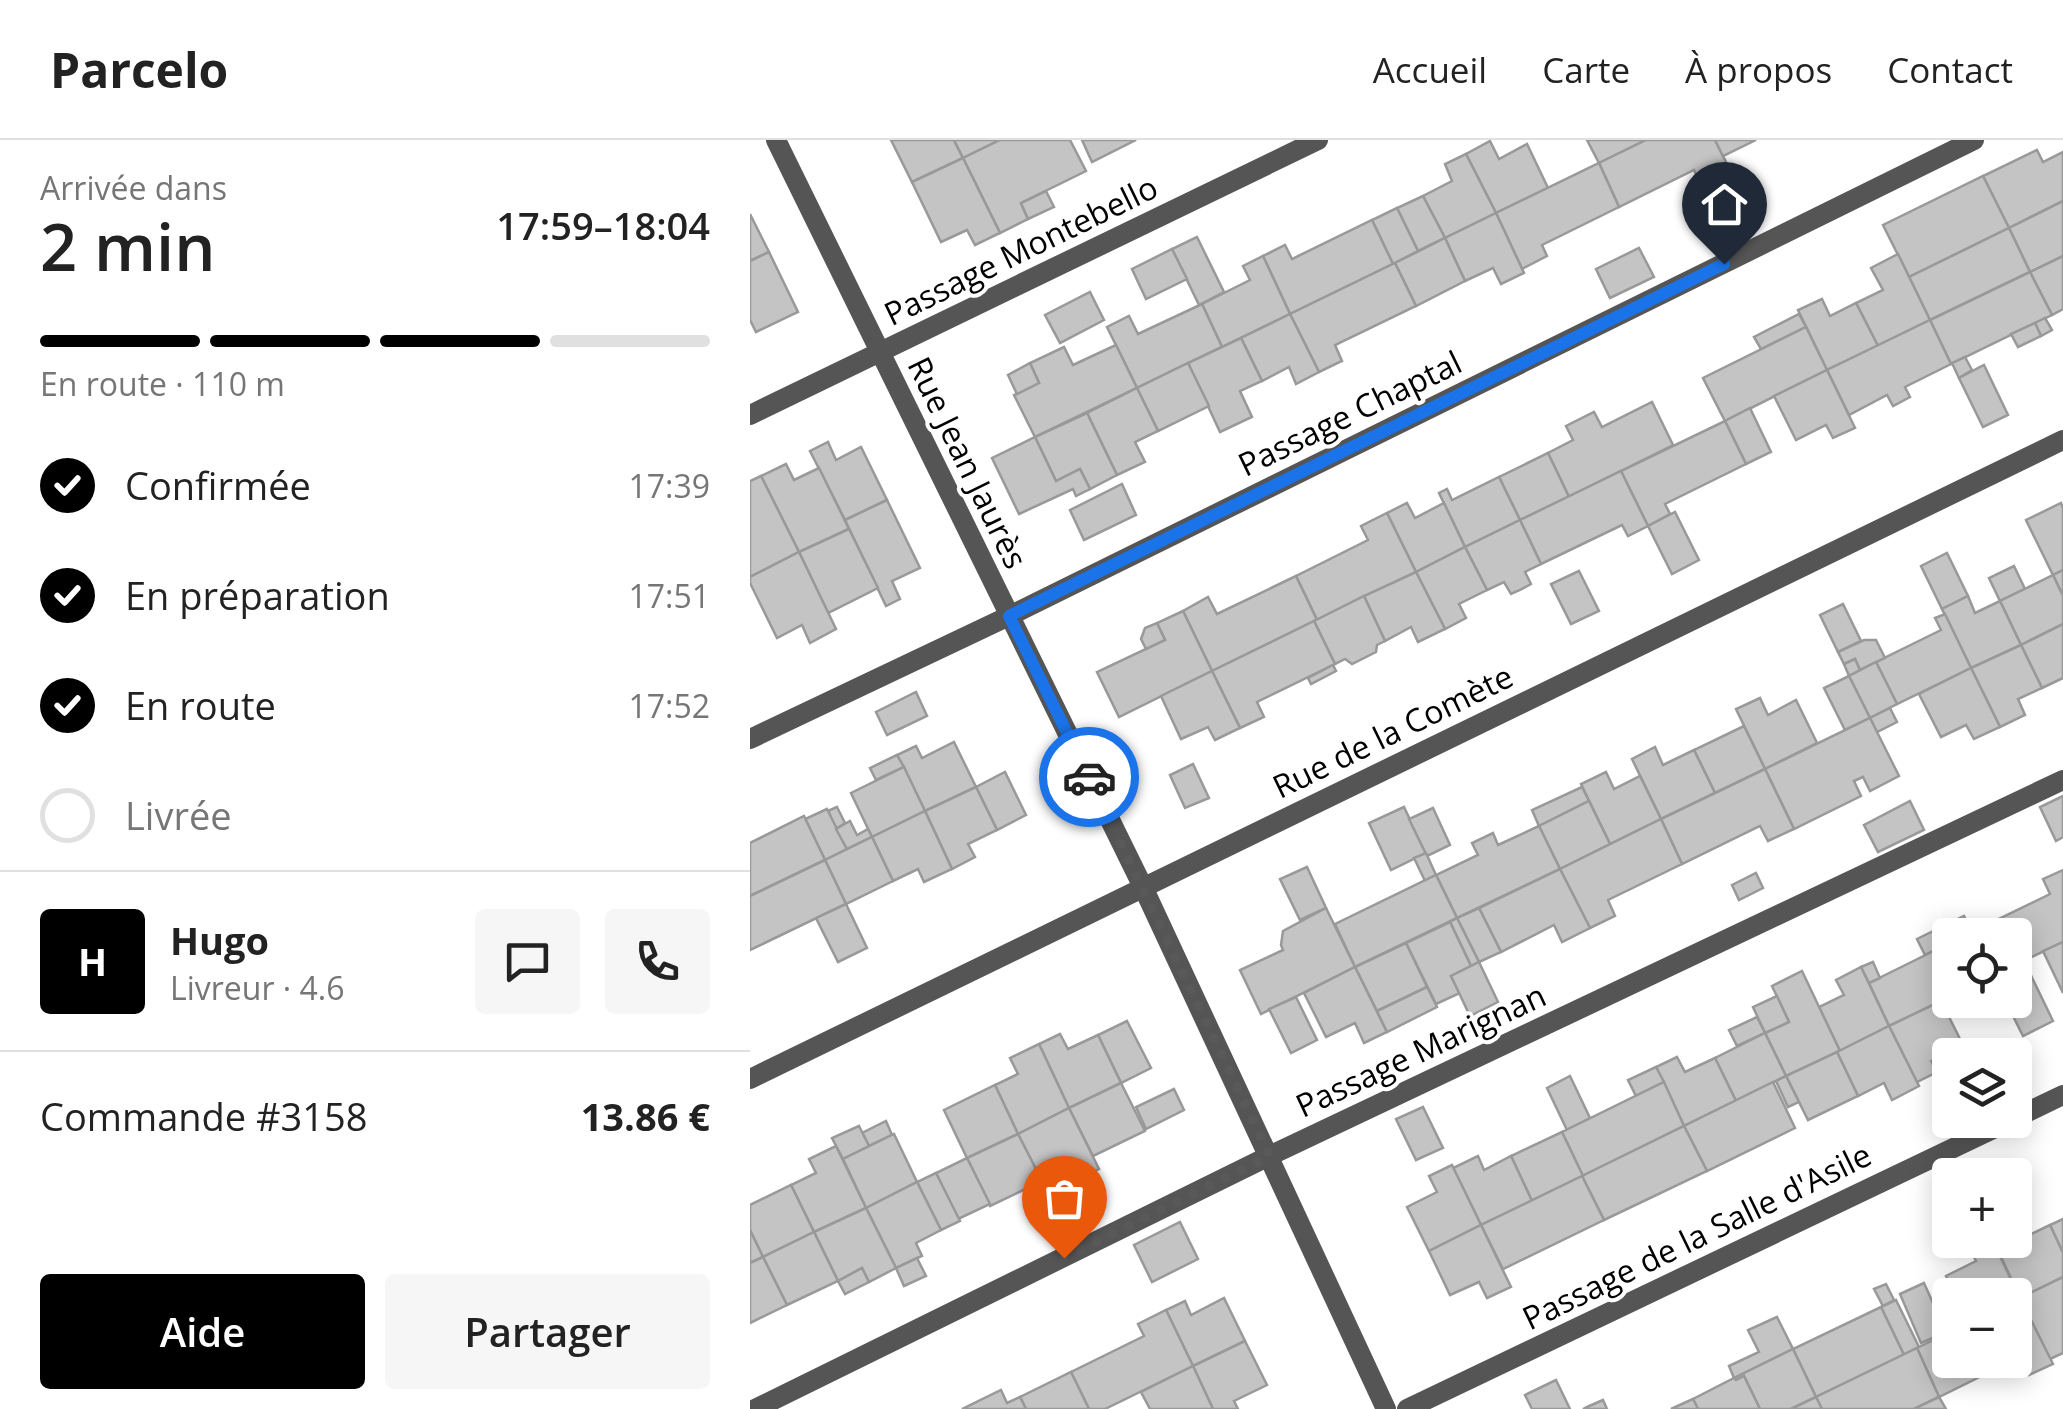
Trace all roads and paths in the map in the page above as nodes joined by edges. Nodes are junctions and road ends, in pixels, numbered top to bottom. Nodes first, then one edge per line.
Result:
1 (776, 140) edge
2 (1318, 140) edge
3 (1974, 140) edge
4 (880, 353) junction
5 (750, 416) edge
6 (2063, 440) edge
7 (1009, 616) junction
8 (750, 739) edge
9 (2063, 780) edge
10 (1143, 887) junction
11 (750, 1078) edge
12 (2063, 1096) edge
13 (2032, 1110) edge
14 (1973, 1138) edge
15 (1270, 1156) junction
16 (754, 1409) edge
17 (1386, 1409) edge
18 (1407, 1409) edge

1 - 4 street, Rue Jean Jaurès
2 - 4 street, Passage Montebello
3 - 7 street, Passage Chaptal
4 - 5 street, Passage Montebello
4 - 7 street, Rue Jean Jaurès
6 - 10 street, Rue de la Comète
7 - 8 street, Passage Chaptal
7 - 10 street, Rue Jean Jaurès
9 - 15 street, Passage Marignan
10 - 11 street, Rue de la Comète
10 - 15 street, Rue Jean Jaurès
12 - 13 street, Passage de la Salle d'Asile
14 - 18 street, Passage de la Salle d'Asile
15 - 16 street, Passage Marignan
15 - 17 street, Rue Jean Jaurès

